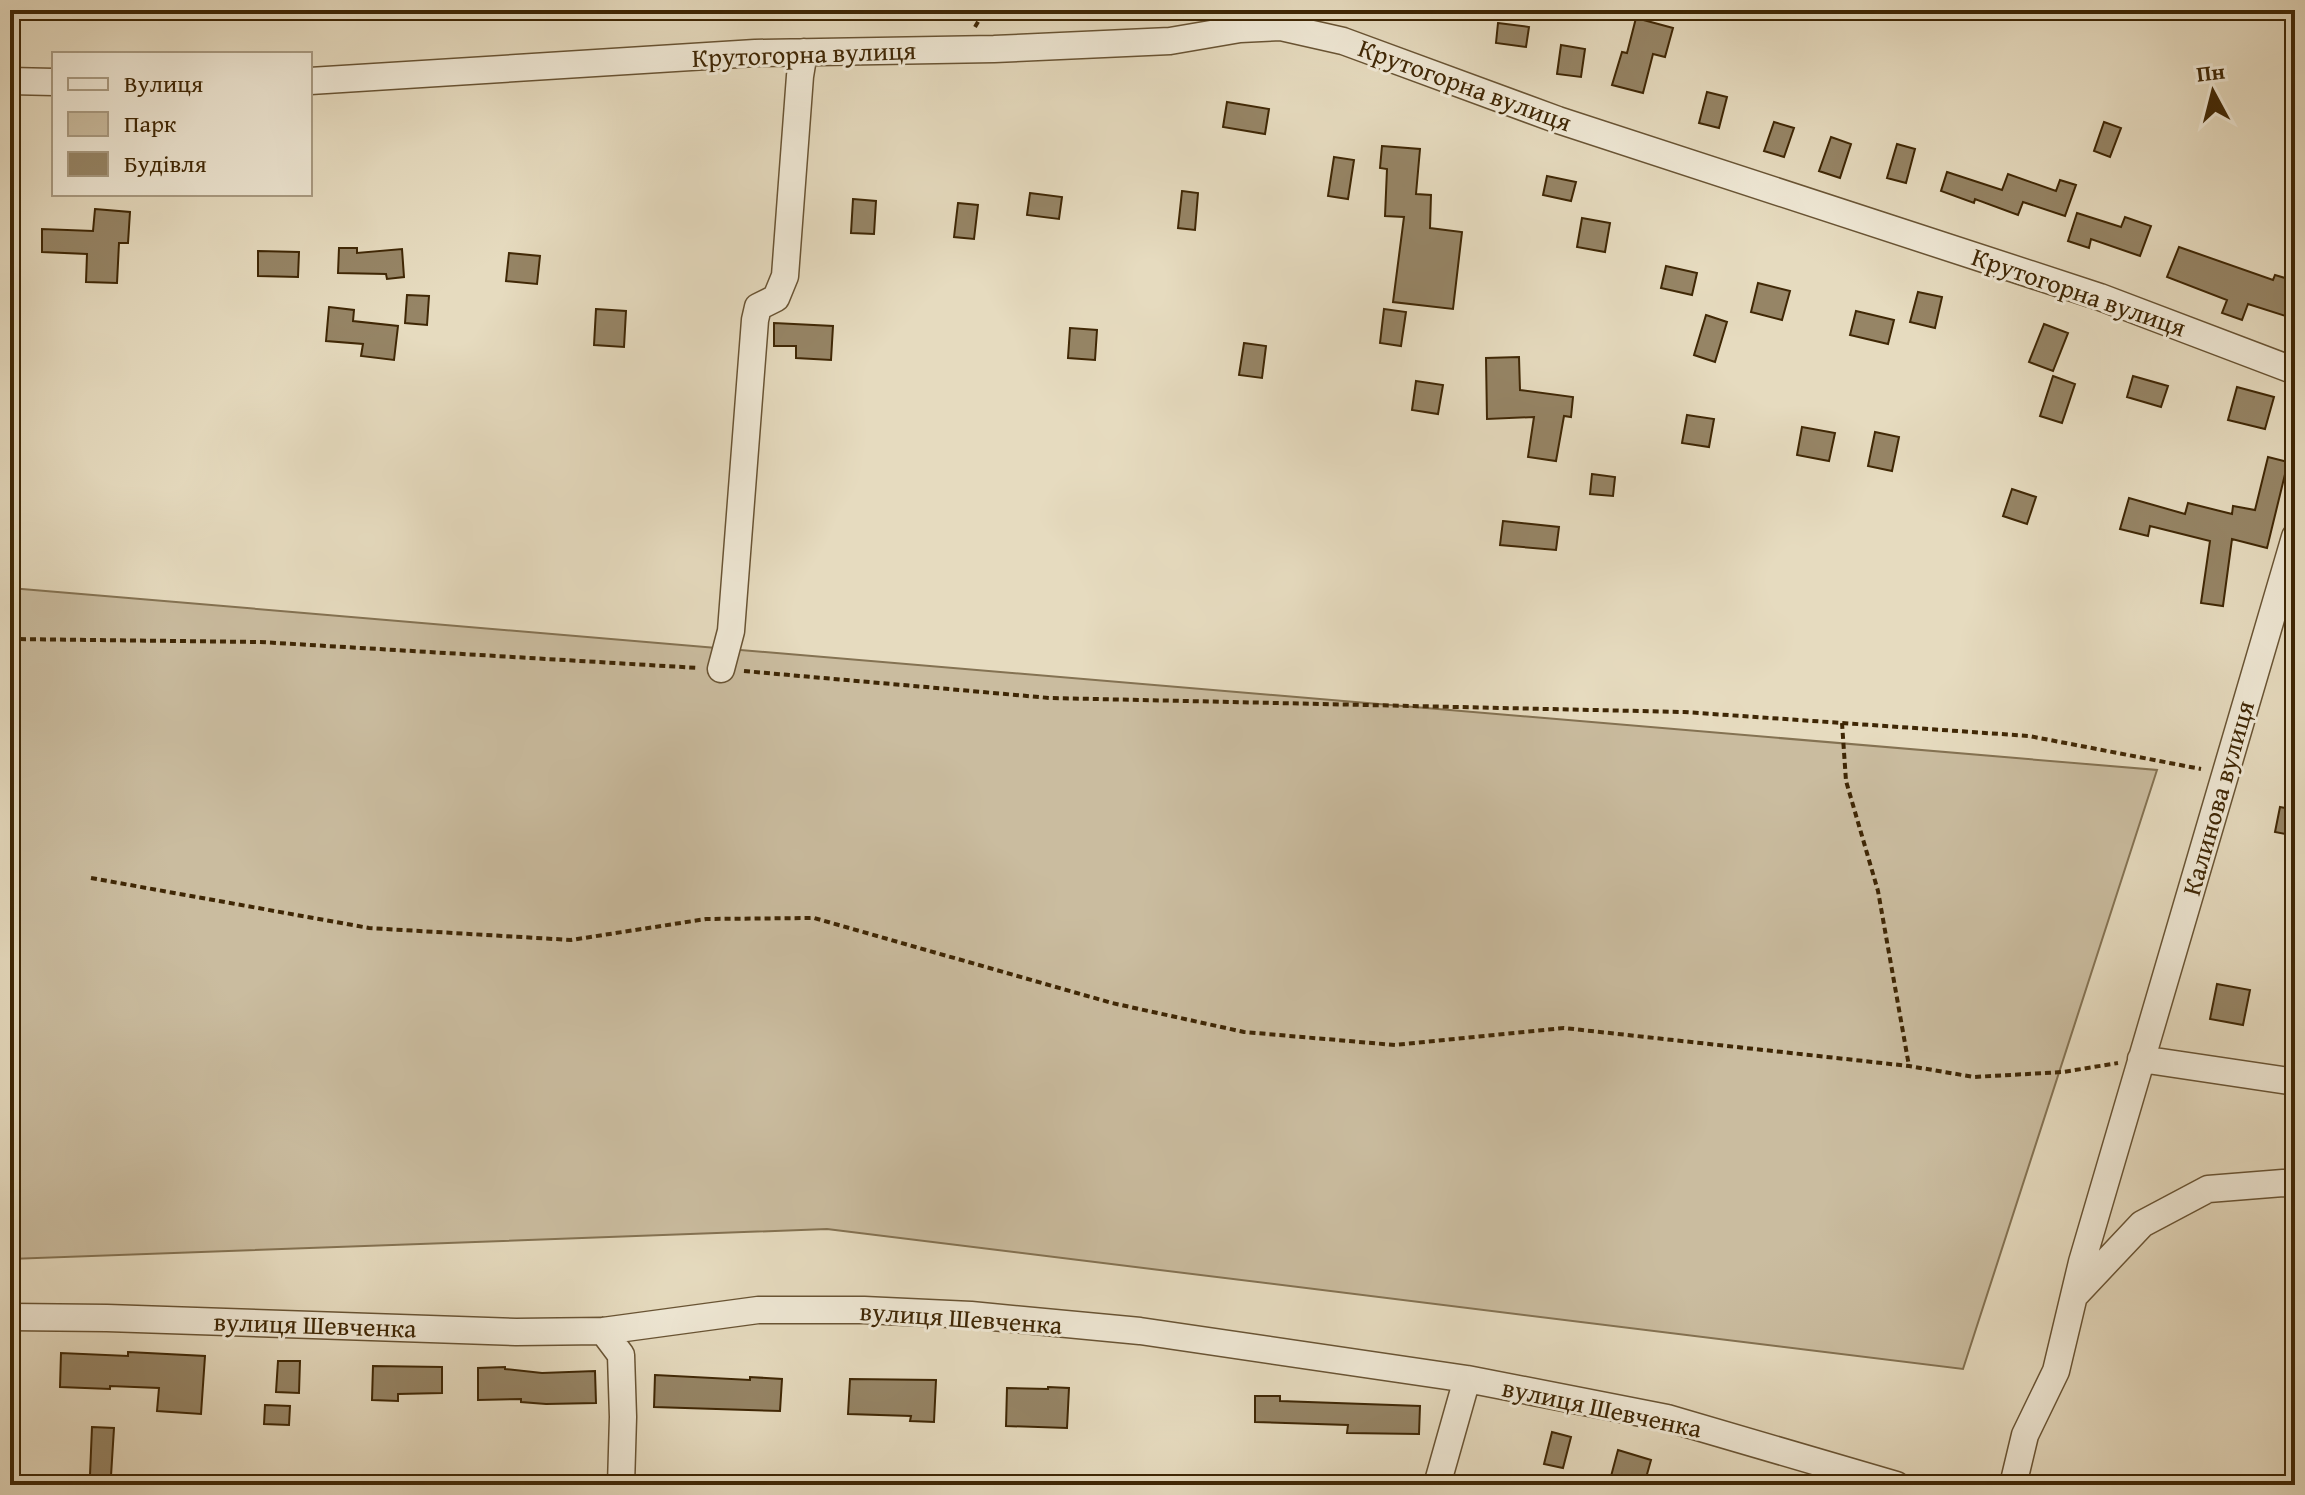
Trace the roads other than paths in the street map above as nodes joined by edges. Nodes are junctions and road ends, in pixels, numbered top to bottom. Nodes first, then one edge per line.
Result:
1 (804, 52) junction
2 (10, 81) edge
3 (312, 81) edge
4 (52, 82) edge
5 (2295, 371) edge
6 (2295, 537) edge
7 (721, 669) road end
8 (2141, 1059) junction
9 (2295, 1082) edge
10 (2295, 1184) edge
11 (2074, 1297) junction
12 (10, 1317) edge
13 (603, 1331) junction
14 (1467, 1379) junction
15 (621, 1485) edge
16 (1437, 1485) edge
17 (1896, 1485) edge
18 (2013, 1485) edge

1 - 3 street, Крутогорна вулиця
1 - 5 street, Крутогорна вулиця
1 - 7 street
2 - 4 street
6 - 8 street, Калинова вулиця
8 - 9 street
8 - 11 street, Калинова вулиця
10 - 11 street
11 - 18 street, Калинова вулиця
12 - 13 street, вулиця Шевченка
13 - 14 street, вулиця Шевченка
13 - 15 street
14 - 16 street
14 - 17 street, вулиця Шевченка

